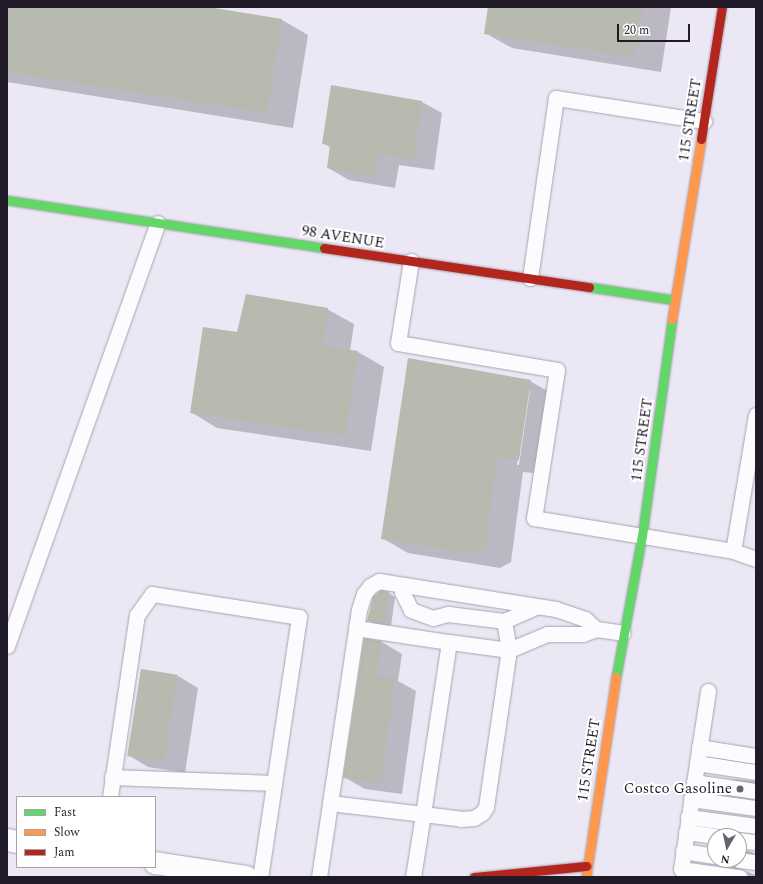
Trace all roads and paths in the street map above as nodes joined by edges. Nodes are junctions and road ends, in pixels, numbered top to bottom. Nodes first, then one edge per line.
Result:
1 (722, 7) edge
2 (704, 120) junction
3 (7, 200) edge
4 (158, 223) junction
5 (411, 261) junction
6 (530, 278) junction
7 (676, 300) junction
8 (756, 415) edge
9 (642, 536) junction
10 (733, 551) junction
11 (756, 559) edge
12 (404, 585) junction
13 (536, 606) junction
14 (504, 621) junction
15 (356, 628) junction
16 (596, 628) junction
17 (623, 633) junction
18 (449, 642) junction
19 (7, 646) edge
20 (509, 650) junction
21 (708, 691) dead end
22 (699, 747) junction
23 (756, 756) edge
24 (696, 763) junction
25 (756, 772) edge
26 (112, 777) junction
27 (694, 782) junction
28 (274, 783) junction
29 (756, 791) edge
30 (110, 796) edge
31 (691, 799) junction
32 (330, 803) junction
33 (756, 808) edge
34 (423, 814) junction
35 (688, 817) junction
36 (756, 826) edge
37 (686, 832) junction
38 (707, 835) edge
39 (683, 852) junction
40 (707, 855) edge
41 (156, 863) edge
42 (586, 866) junction
43 (246, 877) edge
44 (260, 877) edge
45 (319, 877) edge
46 (413, 877) edge
47 (474, 877) edge
48 (586, 877) edge
49 (739, 877) edge

1 - 2 street, 115 STREET
2 - 6 lane
2 - 7 street, 115 STREET
3 - 4 street, 98 AVENUE
4 - 5 street, 98 AVENUE
4 - 19 lane
5 - 6 street, 98 AVENUE
5 - 9 lane
6 - 7 street, 98 AVENUE
7 - 9 street, 115 STREET
8 - 10 lane
9 - 10 lane
9 - 17 street, 115 STREET
10 - 11 lane
12 - 13 lane
12 - 14 lane
12 - 15 lane
13 - 14 lane
13 - 16 lane
14 - 20 lane
15 - 18 lane
15 - 32 lane
16 - 17 lane
16 - 20 lane
17 - 42 street, 115 STREET
18 - 20 lane
18 - 34 lane
20 - 34 lane
21 - 22 lane
22 - 23 lane
22 - 24 lane
24 - 25 lane
24 - 27 lane
26 - 28 lane
26 - 28 lane
26 - 30 lane
27 - 29 lane
27 - 31 lane
28 - 44 lane
31 - 33 lane
31 - 35 lane
32 - 34 lane
32 - 45 lane
34 - 46 lane
35 - 36 lane
35 - 37 lane
37 - 38 lane
37 - 39 lane
39 - 40 lane
39 - 49 lane
41 - 43 street
42 - 47 street
42 - 48 street, 115 STREET

